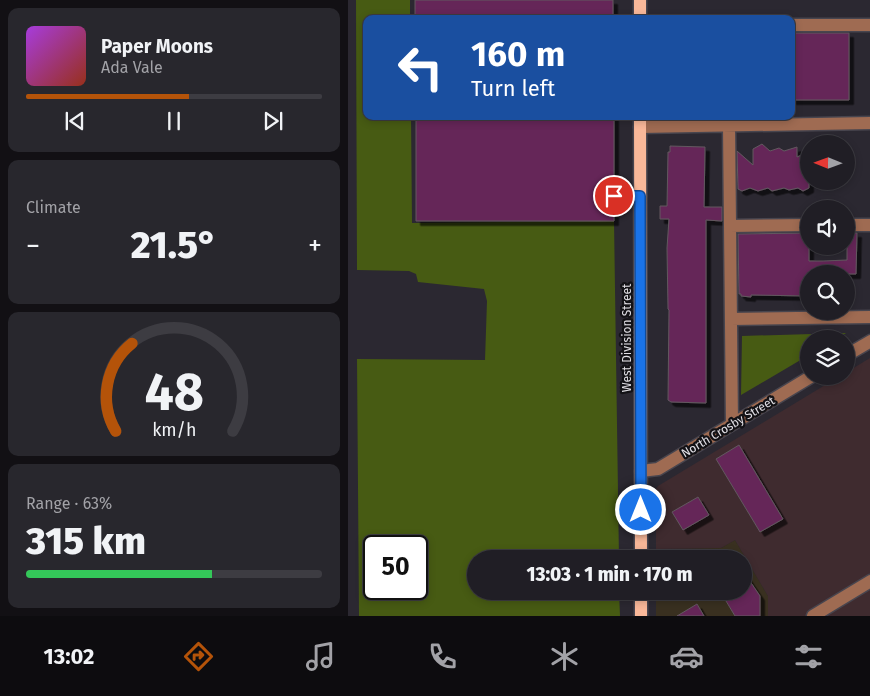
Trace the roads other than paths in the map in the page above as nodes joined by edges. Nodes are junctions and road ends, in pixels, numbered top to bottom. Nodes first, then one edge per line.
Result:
1 (640, 0) edge
2 (640, 15) edge
3 (795, 25) edge
4 (870, 25) edge
5 (640, 122) edge
6 (870, 123) edge
7 (729, 126) junction
8 (614, 196) dead end
9 (640, 196) junction
10 (800, 225) edge
11 (855, 225) edge
12 (870, 225) edge
13 (730, 226) junction
14 (870, 317) edge
15 (731, 319) junction
16 (870, 341) edge
17 (855, 350) edge
18 (800, 383) edge
19 (732, 424) junction
20 (641, 470) junction
21 (641, 550) edge
22 (870, 581) edge
23 (641, 600) edge
24 (641, 616) edge
25 (813, 616) edge

1 - 2 main road
3 - 4 street
5 - 7 street
5 - 9 main road, West Division Street
6 - 7 street
7 - 13 street
8 - 9 street
9 - 20 main road, West Division Street
10 - 13 street
11 - 12 street
13 - 15 street
14 - 15 street
15 - 19 street
16 - 17 street
18 - 19 street, North Crosby Street
19 - 20 street, North Crosby Street
20 - 21 main road, West Division Street
22 - 25 street
23 - 24 main road

